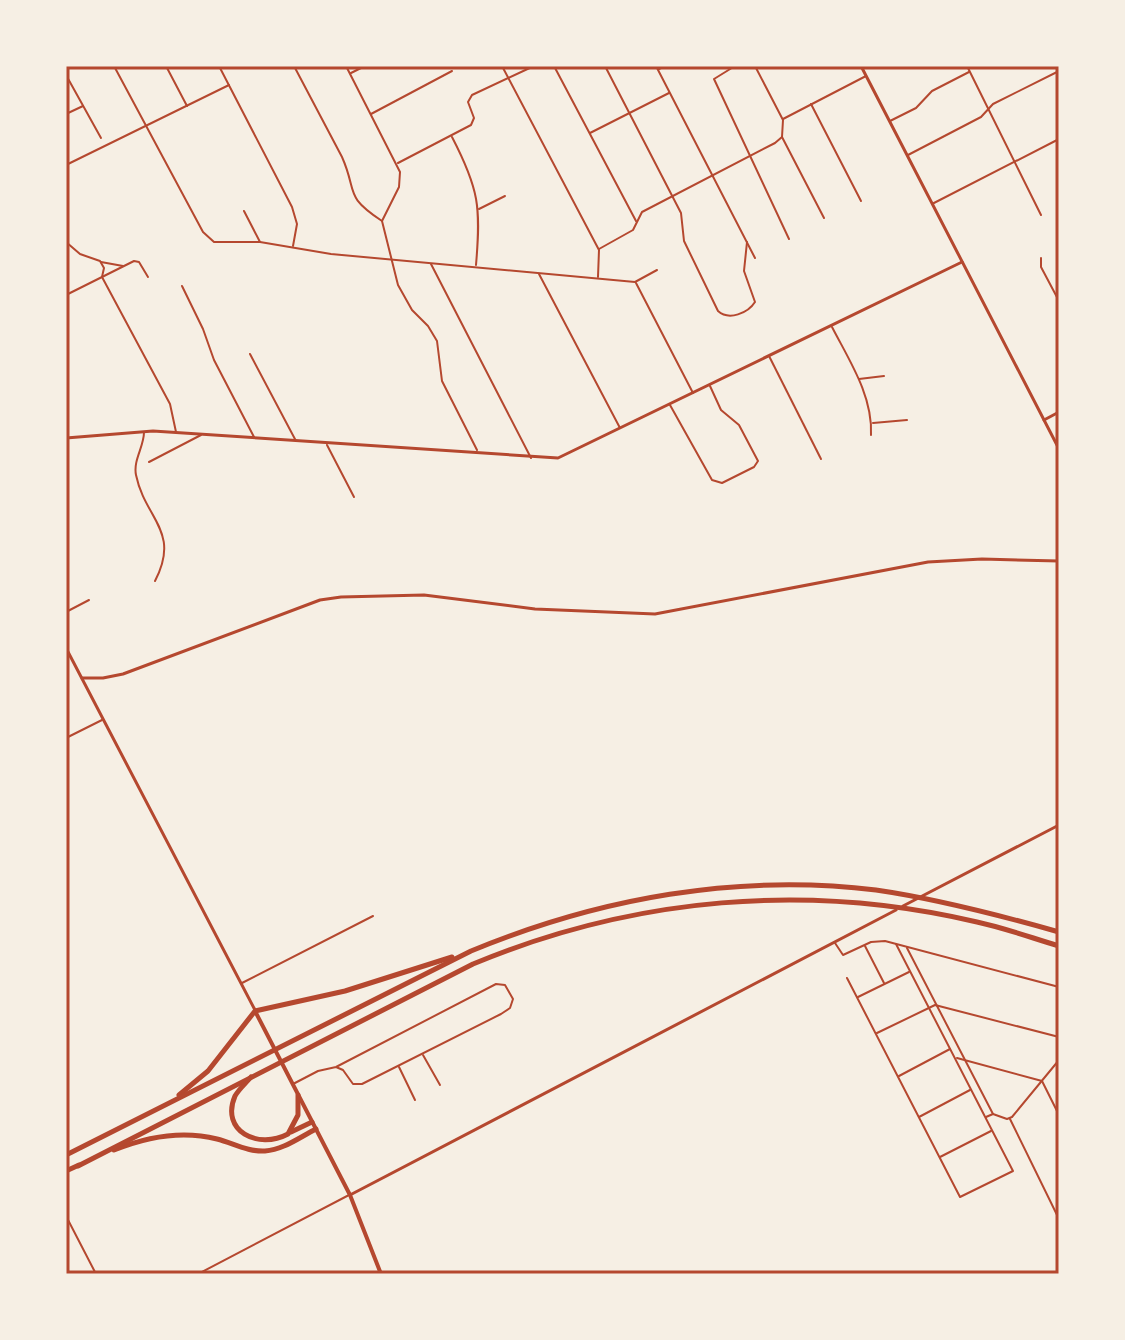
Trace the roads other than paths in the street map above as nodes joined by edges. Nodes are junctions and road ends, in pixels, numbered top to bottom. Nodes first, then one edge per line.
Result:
1 (114, 66) edge
2 (166, 66) edge
3 (219, 66) edge
4 (294, 66) edge
5 (346, 66) edge
6 (365, 66) edge
7 (502, 66) edge
8 (534, 66) edge
9 (554, 66) edge
10 (605, 66) edge
11 (665, 66) edge
12 (735, 66) edge
13 (755, 66) edge
14 (861, 66) edge
15 (967, 66) edge
16 (657, 68) edge
17 (452, 71) dead end
18 (1059, 71) edge
19 (970, 72) junction
20 (350, 74) junction
21 (66, 75) edge
22 (866, 76) junction
23 (508, 78) junction
24 (229, 85) junction
25 (669, 93) junction
26 (811, 104) junction
27 (83, 106) junction
28 (187, 106) junction
29 (988, 109) junction
30 (629, 113) junction
31 (66, 114) edge
32 (370, 114) junction
33 (783, 120) junction
34 (889, 122) junction
35 (146, 127) junction
36 (589, 133) junction
37 (451, 136) junction
38 (782, 137) junction
39 (101, 138) dead end
40 (1059, 139) edge
41 (907, 155) junction
42 (749, 156) junction
43 (1014, 162) junction
44 (397, 164) junction
45 (66, 165) edge
46 (712, 175) junction
47 (672, 195) junction
48 (505, 196) dead end
49 (861, 201) dead end
50 (931, 204) junction
51 (478, 209) junction
52 (244, 211) dead end
53 (1041, 215) dead end
54 (824, 218) dead end
55 (382, 221) junction
56 (636, 221) junction
57 (789, 239) dead end
58 (66, 242) edge
59 (260, 242) junction
60 (747, 242) junction
61 (292, 248) junction
62 (599, 250) junction
63 (755, 258) dead end
64 (1041, 258) dead end
65 (392, 259) junction
66 (100, 261) junction
67 (962, 262) junction
68 (431, 263) junction
69 (123, 266) junction
70 (476, 266) junction
71 (657, 270) dead end
72 (539, 273) junction
73 (102, 277) junction
74 (148, 277) dead end
75 (598, 277) junction
76 (635, 282) junction
77 (182, 286) dead end
78 (66, 295) edge
79 (1059, 301) edge
80 (831, 326) junction
81 (250, 354) dead end
82 (769, 355) junction
83 (884, 376) dead end
84 (858, 379) junction
85 (710, 384) junction
86 (693, 393) junction
87 (670, 405) junction
88 (1059, 412) edge
89 (907, 420) dead end
90 (1044, 420) junction
91 (871, 423) junction
92 (620, 429) junction
93 (144, 431) junction
94 (176, 432) junction
95 (202, 434) junction
96 (871, 435) dead end
97 (66, 438) edge
98 (254, 438) junction
99 (296, 441) junction
100 (326, 443) junction
101 (1059, 449) edge
102 (479, 454) junction
103 (531, 458) junction
104 (821, 459) dead end
105 (149, 462) dead end
106 (354, 497) dead end
107 (1059, 561) edge
108 (155, 581) dead end
109 (89, 600) dead end
110 (66, 612) edge
111 (66, 648) edge
112 (82, 678) junction
113 (103, 719) junction
114 (66, 738) edge
115 (1059, 825) edge
116 (373, 916) dead end
117 (1059, 932) edge
118 (835, 942) junction
119 (896, 944) junction
120 (865, 946) junction
121 (906, 946) junction
122 (1059, 946) edge
123 (471, 951) junction
124 (910, 971) junction
125 (847, 978) dead end
126 (241, 984) junction
127 (885, 984) junction
128 (1059, 987) edge
129 (857, 998) junction
130 (935, 1005) junction
131 (929, 1007) junction
132 (255, 1011) junction
133 (876, 1034) junction
134 (1059, 1037) edge
135 (951, 1049) junction
136 (422, 1054) junction
137 (955, 1057) junction
138 (964, 1060) junction
139 (1059, 1060) edge
140 (398, 1066) junction
141 (336, 1067) junction
142 (253, 1074) junction
143 (898, 1076) junction
144 (1042, 1081) junction
145 (292, 1084) junction
146 (440, 1085) dead end
147 (972, 1089) junction
148 (298, 1095) junction
149 (415, 1100) dead end
150 (156, 1109) junction
151 (993, 1114) junction
152 (1059, 1115) edge
153 (919, 1117) junction
154 (986, 1117) junction
155 (1010, 1119) junction
156 (314, 1126) junction
157 (992, 1130) junction
158 (288, 1134) junction
159 (66, 1155) edge
160 (939, 1157) junction
161 (78, 1166) junction
162 (66, 1171) edge
163 (350, 1195) junction
164 (66, 1216) edge
165 (1059, 1219) edge
166 (96, 1274) edge
167 (198, 1274) edge
168 (381, 1274) edge

1 - 35 street
2 - 28 street
3 - 24 street
4 - 55 street
5 - 20 street
6 - 20 street
7 - 23 street
8 - 23 street
9 - 36 street
10 - 30 street
11 - 16 street
12 - 42 street
13 - 33 street
14 - 22 street
15 - 19 street
16 - 25 street
17 - 32 street
18 - 29 street
19 - 29 street
19 - 34 street
20 - 32 street
21 - 27 street
22 - 26 street
22 - 34 street
23 - 37 street
23 - 62 street
24 - 28 street
24 - 61 street
25 - 30 street
25 - 46 street
26 - 33 street
26 - 49 street
27 - 31 street
27 - 39 street
28 - 35 street
29 - 41 street
29 - 43 street
30 - 36 street
30 - 47 street
32 - 44 street
33 - 38 street
34 - 41 street
35 - 45 street
35 - 59 street
36 - 56 street
37 - 44 street
37 - 51 street
38 - 42 street
38 - 54 street
40 - 43 street
41 - 50 street
42 - 46 street
42 - 57 street
43 - 50 street
43 - 53 street
44 - 55 street
46 - 47 street
46 - 60 street
47 - 56 street
47 - 60 street
48 - 51 street
50 - 67 street
51 - 70 street
52 - 59 street
55 - 65 street
56 - 62 street
58 - 66 street
59 - 61 street
60 - 63 street
61 - 65 street
62 - 75 street
64 - 79 street
65 - 68 street
65 - 102 street
66 - 69 street
66 - 73 street
67 - 80 street
67 - 90 street
68 - 70 street
68 - 103 street
69 - 73 street
69 - 74 street
70 - 72 street
71 - 76 street
72 - 75 street
72 - 92 street
73 - 78 street
73 - 94 street
75 - 76 street
76 - 86 street
77 - 98 street
80 - 82 street
80 - 84 street
81 - 99 street
82 - 85 street
82 - 104 street
83 - 84 street
84 - 91 street
85 - 86 street
85 - 87 street
86 - 87 street
87 - 92 street
88 - 90 street
89 - 91 street
90 - 101 street
91 - 96 street
92 - 103 street
93 - 94 street
93 - 97 street
93 - 108 street
94 - 95 street
95 - 98 street
95 - 105 street
98 - 99 street
99 - 100 street
100 - 102 street
100 - 106 street
102 - 103 street
107 - 112 street
109 - 110 street
111 - 112 street
112 - 113 street
113 - 114 street
113 - 126 street
115 - 118 street
116 - 126 street
117 - 123 highway
118 - 120 street
118 - 163 street
119 - 120 street
119 - 121 street
119 - 124 street
120 - 127 street
121 - 128 street
121 - 130 street
122 - 142 highway
123 - 132 highway
123 - 150 highway
124 - 127 street
124 - 131 street
125 - 129 street
126 - 132 street
127 - 129 street
129 - 133 street
130 - 131 street
130 - 134 street
130 - 138 street
131 - 133 street
131 - 135 street
132 - 145 main road
132 - 150 highway
133 - 143 street
135 - 137 street
135 - 143 street
136 - 140 street
136 - 141 street
136 - 146 street
137 - 138 street
137 - 147 street
138 - 144 street
138 - 151 street
139 - 144 street
140 - 141 street
140 - 149 street
141 - 145 street
142 - 158 highway
142 - 161 highway
143 - 153 street
144 - 152 street
144 - 155 street
145 - 148 main road
147 - 153 street
147 - 154 street
148 - 156 main road
148 - 158 highway
150 - 159 highway
151 - 154 street
151 - 155 street
153 - 160 street
154 - 157 street
155 - 165 street
156 - 158 highway
156 - 161 highway
156 - 163 main road
157 - 160 street
157 - 160 street
161 - 162 highway
163 - 167 street
163 - 168 main road
164 - 166 street

